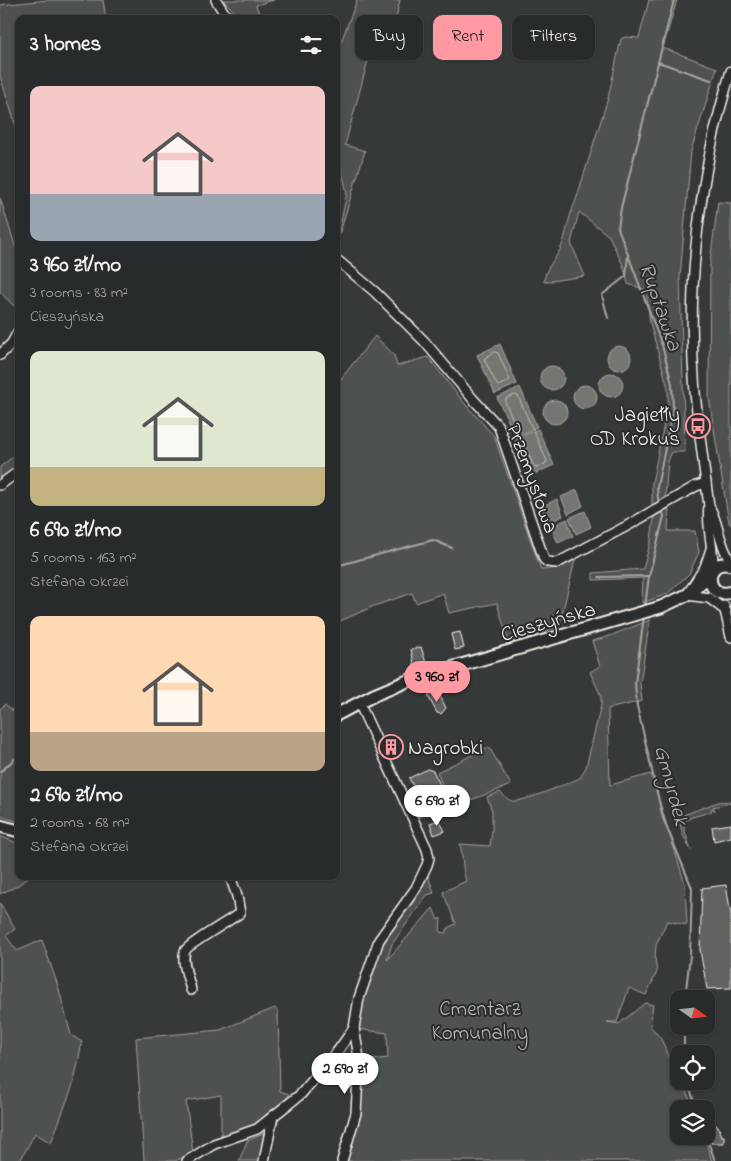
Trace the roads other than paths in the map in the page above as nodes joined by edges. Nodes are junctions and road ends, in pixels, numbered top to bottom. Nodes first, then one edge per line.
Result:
1 (216, 0) edge
2 (225, 15) edge
3 (731, 71) edge
4 (340, 262) edge
5 (15, 337) edge
6 (0, 355) edge
7 (15, 474) edge
8 (706, 483) junction
9 (0, 485) edge
10 (709, 506) junction
11 (712, 546) junction
12 (722, 546) junction
13 (731, 551) edge
14 (731, 563) edge
15 (712, 573) junction
16 (717, 591) junction
17 (731, 592) edge
18 (687, 595) junction
19 (726, 611) junction
20 (731, 637) edge
21 (359, 703) junction
22 (340, 713) edge
23 (0, 826) edge
24 (15, 830) edge
25 (231, 880) edge
26 (191, 990) dead end
27 (354, 1028) junction
28 (273, 1116) junction
29 (187, 1161) edge
30 (264, 1161) edge
31 (342, 1161) edge

1 - 2 street
3 - 8 street
4 - 8 street, Przemysłowa
5 - 6 street
7 - 9 street
8 - 10 street
10 - 11 street
10 - 12 street
11 - 15 street
11 - 18 street
12 - 13 street
12 - 14 street
14 - 15 main road
15 - 16 main road
15 - 18 main road, Cieszyńska
16 - 17 main road, Cieszyńska
16 - 18 main road, Cieszyńska
16 - 19 street
18 - 19 street
18 - 21 main road, Cieszyńska
19 - 20 street
21 - 22 main road, Cieszyńska
21 - 27 street
23 - 24 main road
25 - 26 street
27 - 28 street
27 - 31 street
28 - 29 street
28 - 30 street

